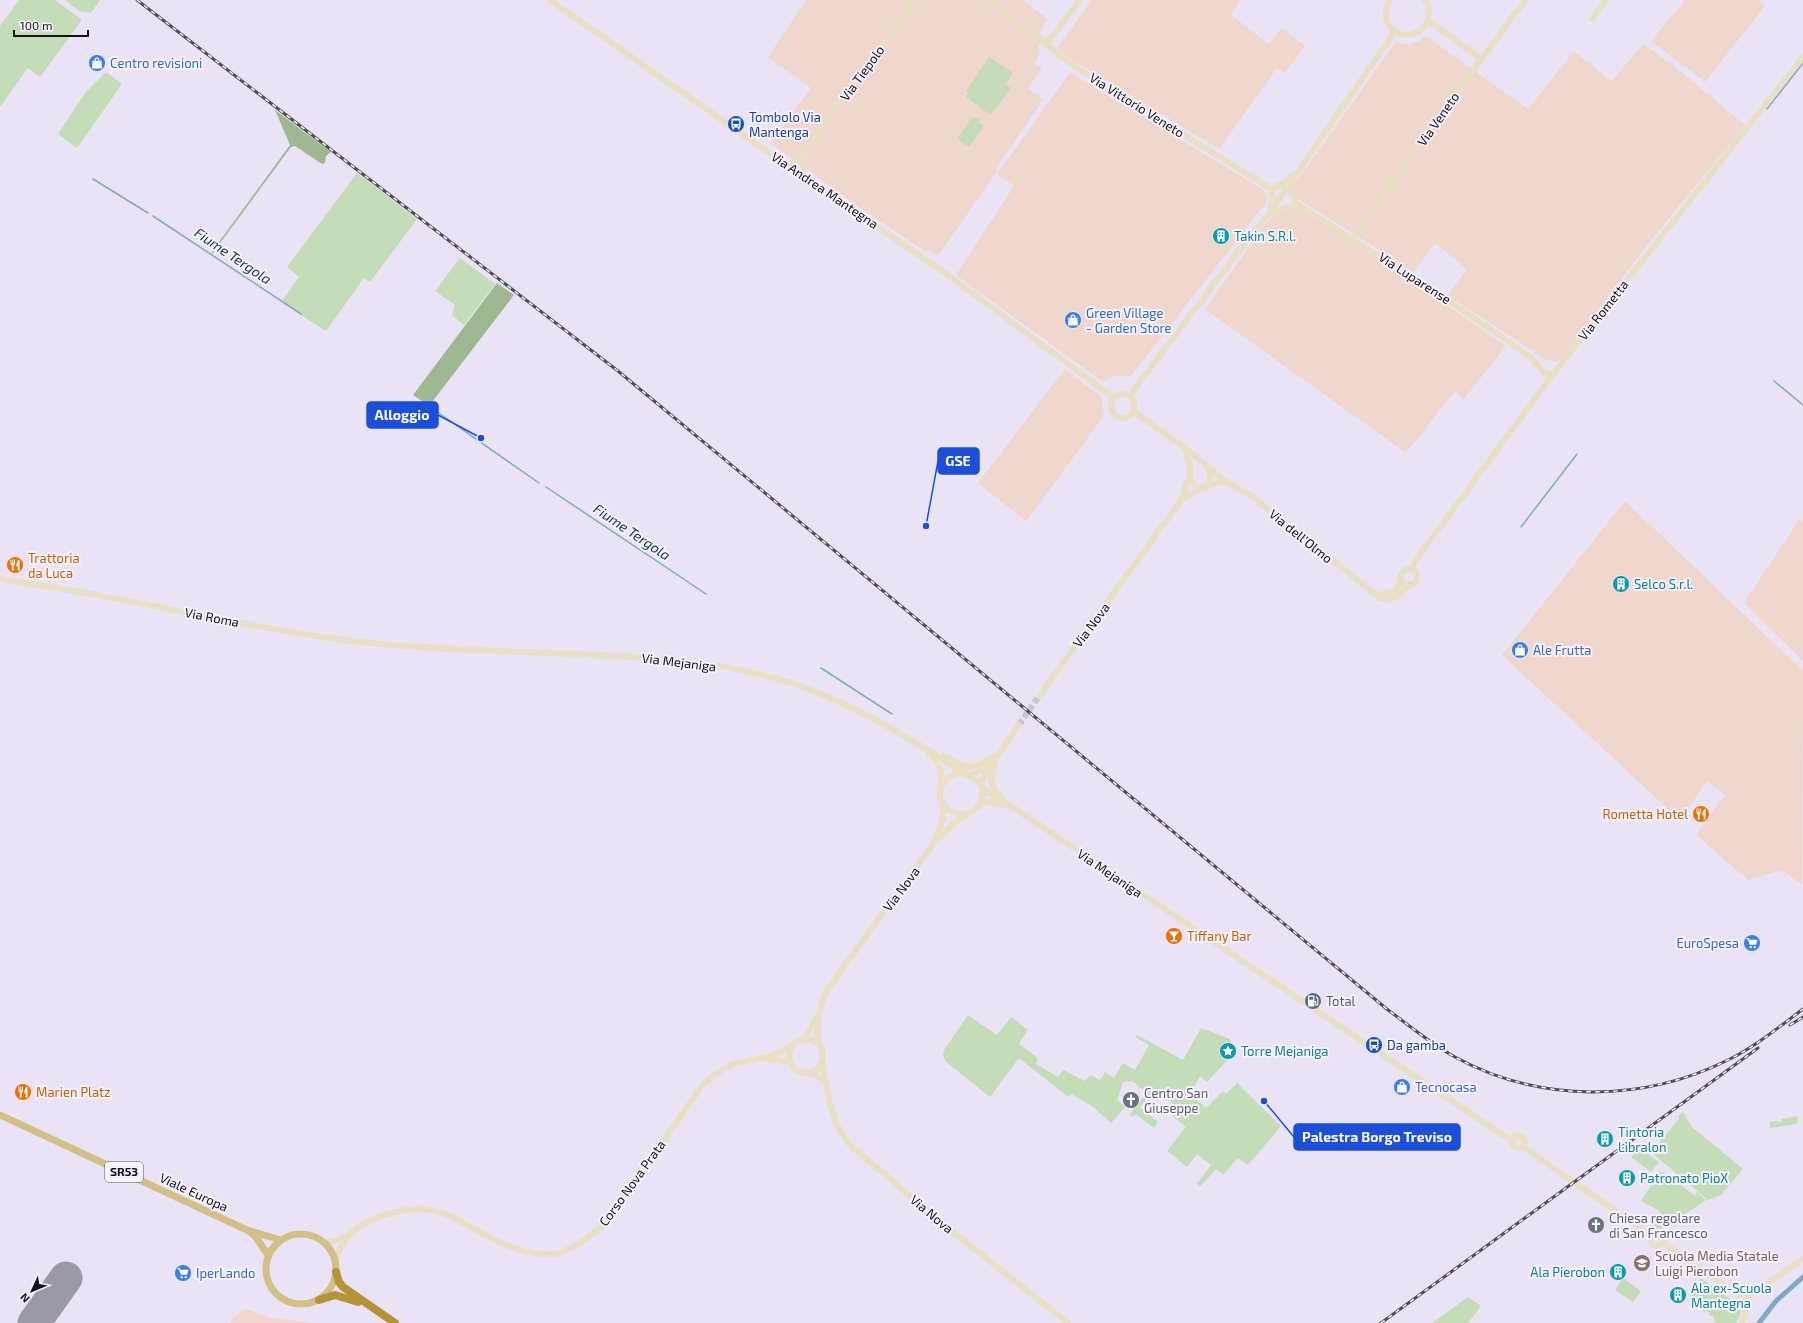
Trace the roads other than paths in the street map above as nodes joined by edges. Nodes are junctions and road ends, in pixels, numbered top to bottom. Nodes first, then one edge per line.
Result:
1 (550, 0) edge
2 (916, 0) edge
3 (987, 0) edge
4 (1080, 0) edge
5 (1390, 0) edge
6 (1425, 0) edge
7 (1525, 0) edge
8 (1598, 0) edge
9 (1605, 2) edge
10 (1592, 19) dead end
11 (1428, 20) junction
12 (1394, 31) junction
13 (1046, 44) junction
14 (1803, 57) edge
15 (1481, 59) junction
16 (808, 147) junction
17 (803, 161) junction
18 (792, 168) junction
19 (803, 175) junction
20 (1293, 176) junction
21 (1271, 188) junction
22 (1297, 204) junction
23 (1269, 214) junction
24 (1353, 239) junction
25 (1553, 374) junction
26 (1130, 396) junction
27 (1113, 397) junction
28 (1134, 412) junction
29 (1185, 448) junction
30 (1201, 463) junction
31 (1209, 469) junction
32 (1190, 472) junction
33 (1225, 481) junction
34 (1207, 485) junction
35 (1198, 488) junction
36 (1182, 499) junction
37 (1412, 570) junction
38 (0, 579) edge
39 (1401, 579) junction
40 (1410, 585) junction
41 (1375, 595) junction
42 (426, 648) joint
43 (1040, 696) tunnel mouth
44 (1019, 725) tunnel mouth
45 (917, 743) junction
46 (928, 750) junction
47 (996, 757) junction
48 (967, 774) junction
49 (942, 785) junction
50 (981, 787) junction
51 (1004, 801) junction
52 (943, 804) junction
53 (976, 809) junction
54 (1017, 810) junction
55 (966, 814) junction
56 (933, 844) junction
57 (819, 1014) junction
58 (804, 1038) junction
59 (818, 1043) junction
60 (791, 1047) junction
61 (760, 1058) junction
62 (790, 1062) junction
63 (822, 1064) junction
64 (810, 1073) junction
65 (826, 1083) junction
66 (0, 1115) edge
67 (1513, 1139) junction
68 (1523, 1147) junction
69 (247, 1230) junction
70 (350, 1235) junction
71 (1651, 1235) junction
72 (281, 1240) junction
73 (323, 1242) junction
74 (1663, 1243) junction
75 (268, 1255) junction
76 (1803, 1259) edge
77 (336, 1263) junction
78 (336, 1272) junction
79 (1735, 1291) junction
80 (1748, 1296) junction
81 (319, 1300) junction
82 (1746, 1306) junction
83 (376, 1311) junction
84 (395, 1323) edge
85 (1068, 1323) edge
86 (1742, 1323) edge

1 - 18 main road, Via Andrea Mantegna
2 - 16 main road, Via Tiepolo
3 - 13 main road, Via Vittorio Veneto
4 - 13 main road
5 - 12 main road
6 - 11 main road
7 - 15 main road, Via Veneto
8 - 9 main road
9 - 10 main road
11 - 12 main road
11 - 15 main road
12 - 20 main road
13 - 21 main road, Via Vittorio Veneto
14 - 25 main road, Via Rometta
15 - 24 main road, Via Veneto
16 - 17 main road, Via Tiepolo
16 - 18 main road, Via Tiepolo
17 - 18 main road, Via Tiepolo
17 - 19 main road, Via Tiepolo
18 - 19 main road, Via Andrea Mantegna
19 - 27 main road, Via Andrea Mantegna
20 - 21 main road
20 - 22 main road
20 - 23 main road
21 - 23 main road
22 - 23 main road
22 - 24 main road, Via Luparense
23 - 26 main road
24 - 25 main road, Via Luparense
25 - 37 main road, Via Rometta
26 - 27 main road
26 - 28 main road
27 - 28 main road
28 - 29 main road, Via dell'Olmo
29 - 30 main road, Via dell'Olmo
29 - 32 main road
30 - 31 main road, Via dell'Olmo
30 - 32 main road
31 - 33 main road, Via dell'Olmo
31 - 34 main road
32 - 35 main road
32 - 36 main road
33 - 34 main road
33 - 41 main road, Via dell'Olmo
34 - 35 main road
35 - 36 main road
36 - 43 main road, Via Nova
37 - 39 main road, Via Rometta
37 - 40 main road, Via Rometta
38 - 42 main road, Via Roma
39 - 40 main road
39 - 41 main road, Via Rometta
40 - 41 main road, Via dell'Olmo
42 - 45 main road, Via Mejaniga
44 - 47 main road
45 - 46 main road, Via Mejaniga
45 - 49 main road, Via Mejaniga
46 - 47 main road, Via Mejaniga
46 - 48 main road, Via Mejaniga
47 - 48 main road
47 - 50 main road
47 - 51 main road, Via Mejaniga
48 - 49 main road
48 - 50 main road, Via Mejaniga
49 - 52 main road, Via Mejaniga
50 - 51 main road, Via Mejaniga
50 - 53 main road
51 - 54 main road, Via Mejaniga
52 - 55 main road
52 - 56 main road, Via Nova
53 - 54 main road, Via Mejaniga
53 - 55 main road, Via Mejaniga
54 - 67 main road, Via Mejaniga
55 - 56 main road, Via Nova
56 - 57 main road, Via Nova
57 - 58 main road, Via Nova
57 - 59 main road, Via Nova
58 - 59 main road
58 - 60 main road, Via Nova
59 - 63 main road, Via Nova
60 - 61 main road, Corso Nova Prata
60 - 62 main road
61 - 62 main road, Corso Nova Prata
61 - 70 main road, Corso Nova Prata
62 - 64 main road
63 - 64 main road
63 - 65 main road, Via Nova
64 - 65 main road
65 - 85 main road, Via Nova
66 - 69 main road, Viale Europa / SR53
67 - 68 main road
67 - 68 main road
68 - 71 main road
69 - 72 main road, Viale Europa / SR53
69 - 75 main road, Viale Europa / SR53
70 - 73 main road
70 - 77 main road
71 - 74 main road
71 - 74 main road
72 - 73 main road
72 - 75 main road
73 - 77 main road
74 - 79 main road
75 - 81 main road
76 - 80 main road
77 - 78 main road
78 - 81 main road
78 - 83 highway
79 - 80 main road
79 - 82 main road
80 - 82 main road
81 - 83 highway
82 - 86 main road
83 - 84 highway

